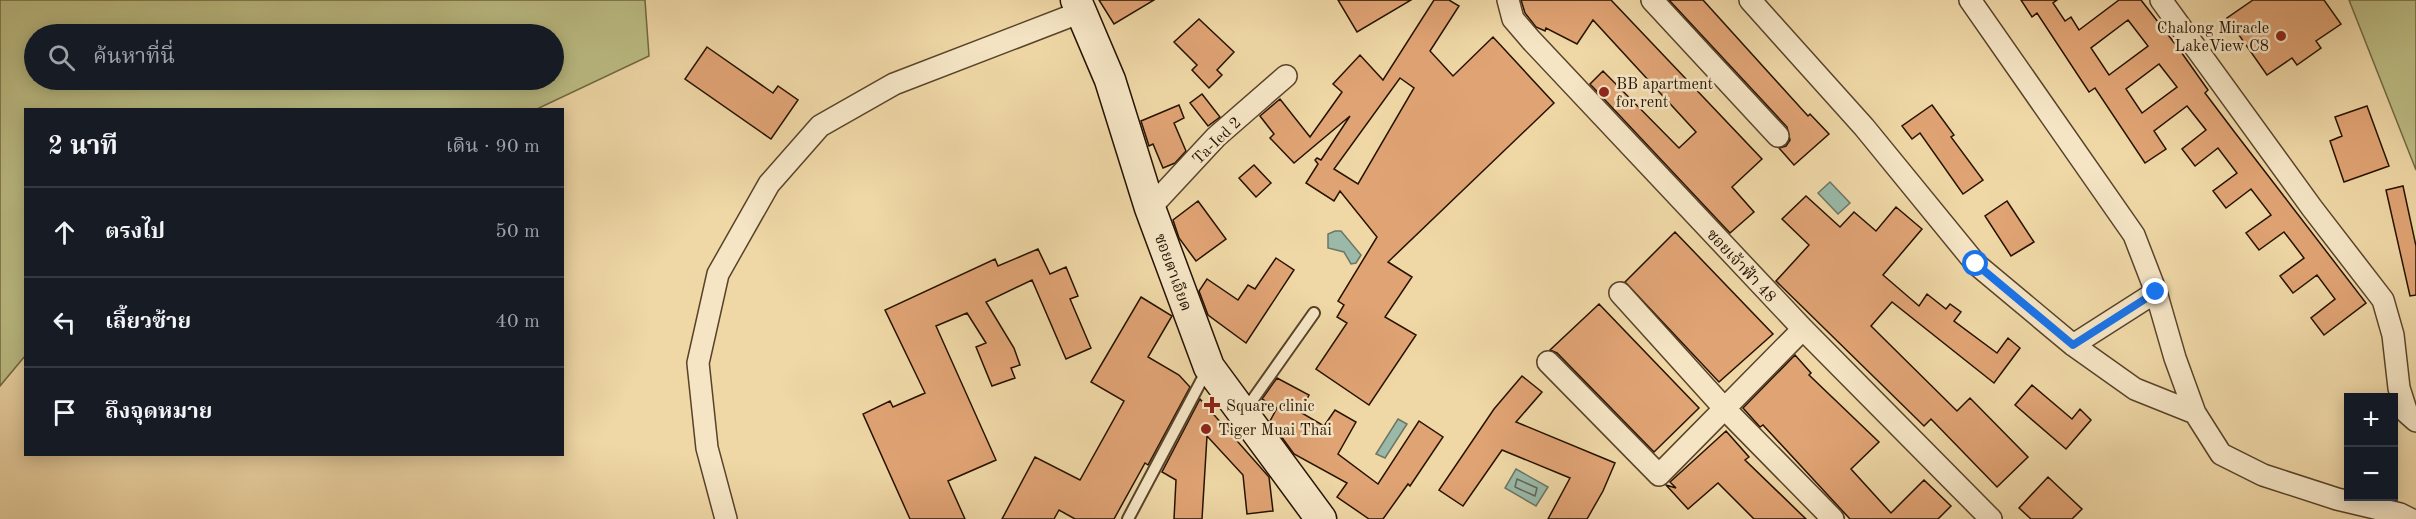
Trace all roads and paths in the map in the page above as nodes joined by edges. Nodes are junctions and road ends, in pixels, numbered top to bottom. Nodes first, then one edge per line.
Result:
1 (1508, 0) edge
2 (1652, 0) edge
3 (1750, 0) edge
4 (1970, 0) edge
5 (2162, 0) edge
6 (1078, 6) edge
7 (1286, 76) dead end
8 (1778, 136) dead end
9 (1150, 208) junction
10 (2156, 292) junction
11 (1620, 293) dead end
12 (1314, 313) dead end
13 (1803, 329) junction
14 (2073, 345) junction
15 (1548, 362) dead end
16 (1209, 367) junction
17 (2399, 388) junction
18 (2416, 403) edge
19 (1725, 408) junction
20 (2195, 413) junction
21 (1242, 415) junction
22 (2416, 421) edge
23 (726, 519) edge
24 (1128, 519) edge
25 (1321, 519) edge
26 (1833, 519) edge
27 (1991, 519) edge
28 (2410, 519) edge

1 - 13 street, ซอยเจ้าฟ้า 48
2 - 8 street
3 - 14 street
4 - 10 street
5 - 17 street
6 - 9 street, ซอยตาเอียด
6 - 23 street
7 - 9 street, Ta-Ied 2
9 - 16 street, ซอยตาเอียด
10 - 14 street
10 - 20 street
11 - 19 street
12 - 21 lane
13 - 19 street
13 - 27 street, ซอยเจ้าฟ้า 48
14 - 20 street
15 - 19 street
16 - 21 street, ซอยตาเอียด
16 - 24 lane
17 - 18 street
17 - 22 street
19 - 26 street
20 - 28 street
21 - 25 street, ซอยตาเอียด

